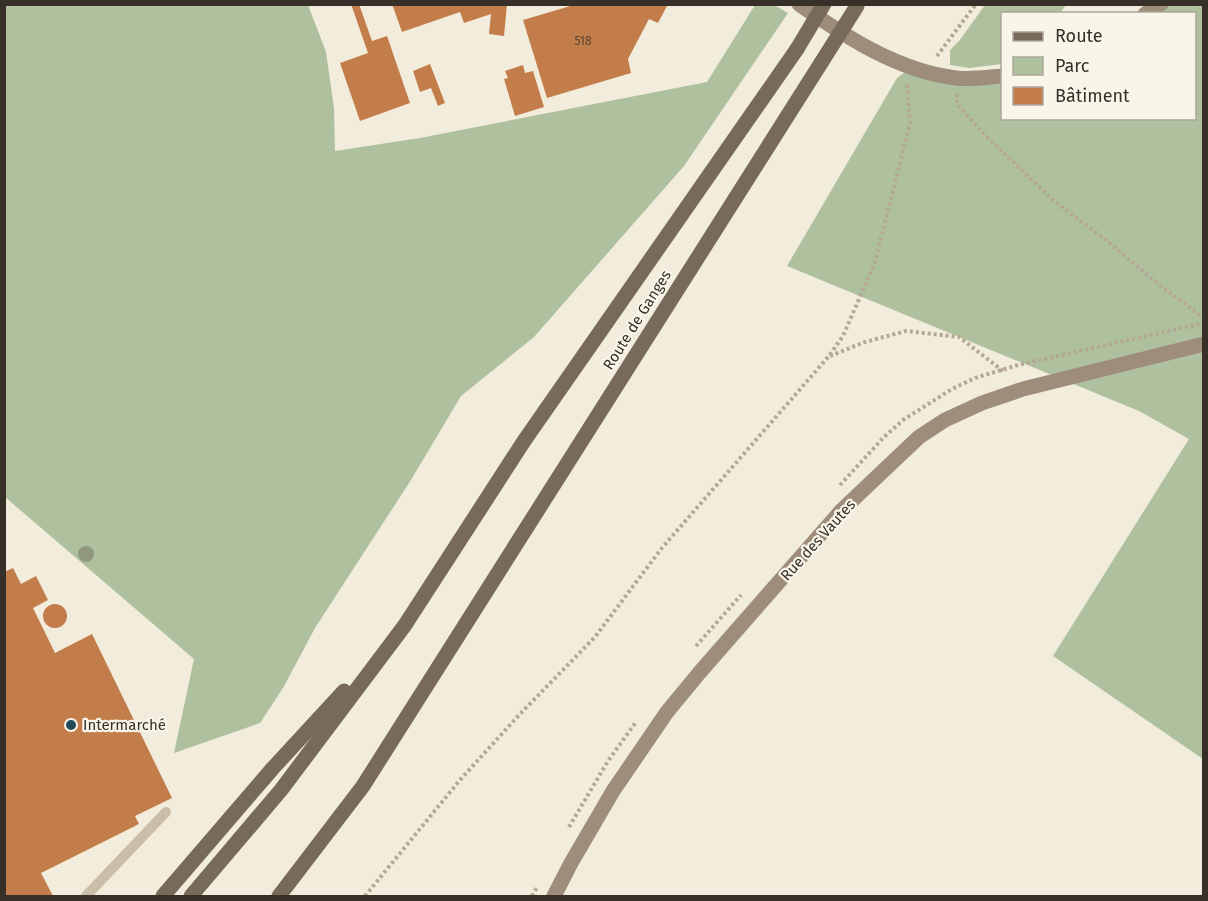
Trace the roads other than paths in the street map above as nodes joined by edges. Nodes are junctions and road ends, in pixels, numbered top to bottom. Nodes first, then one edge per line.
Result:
1 (799, 4) edge
2 (824, 4) edge
3 (1161, 4) edge
4 (857, 5) edge
5 (1148, 12) edge
6 (1001, 76) edge
7 (1203, 344) edge
8 (405, 624) junction
9 (166, 812) dead end
10 (86, 897) edge
11 (163, 897) edge
12 (191, 897) edge
13 (279, 897) edge
14 (554, 897) edge

1 - 6 street
2 - 8 main road, bridge
3 - 5 street
4 - 13 main road, Route de Ganges, bridge
7 - 14 street, Rue des Vautes
8 - 11 main road
8 - 12 main road
9 - 10 lane

